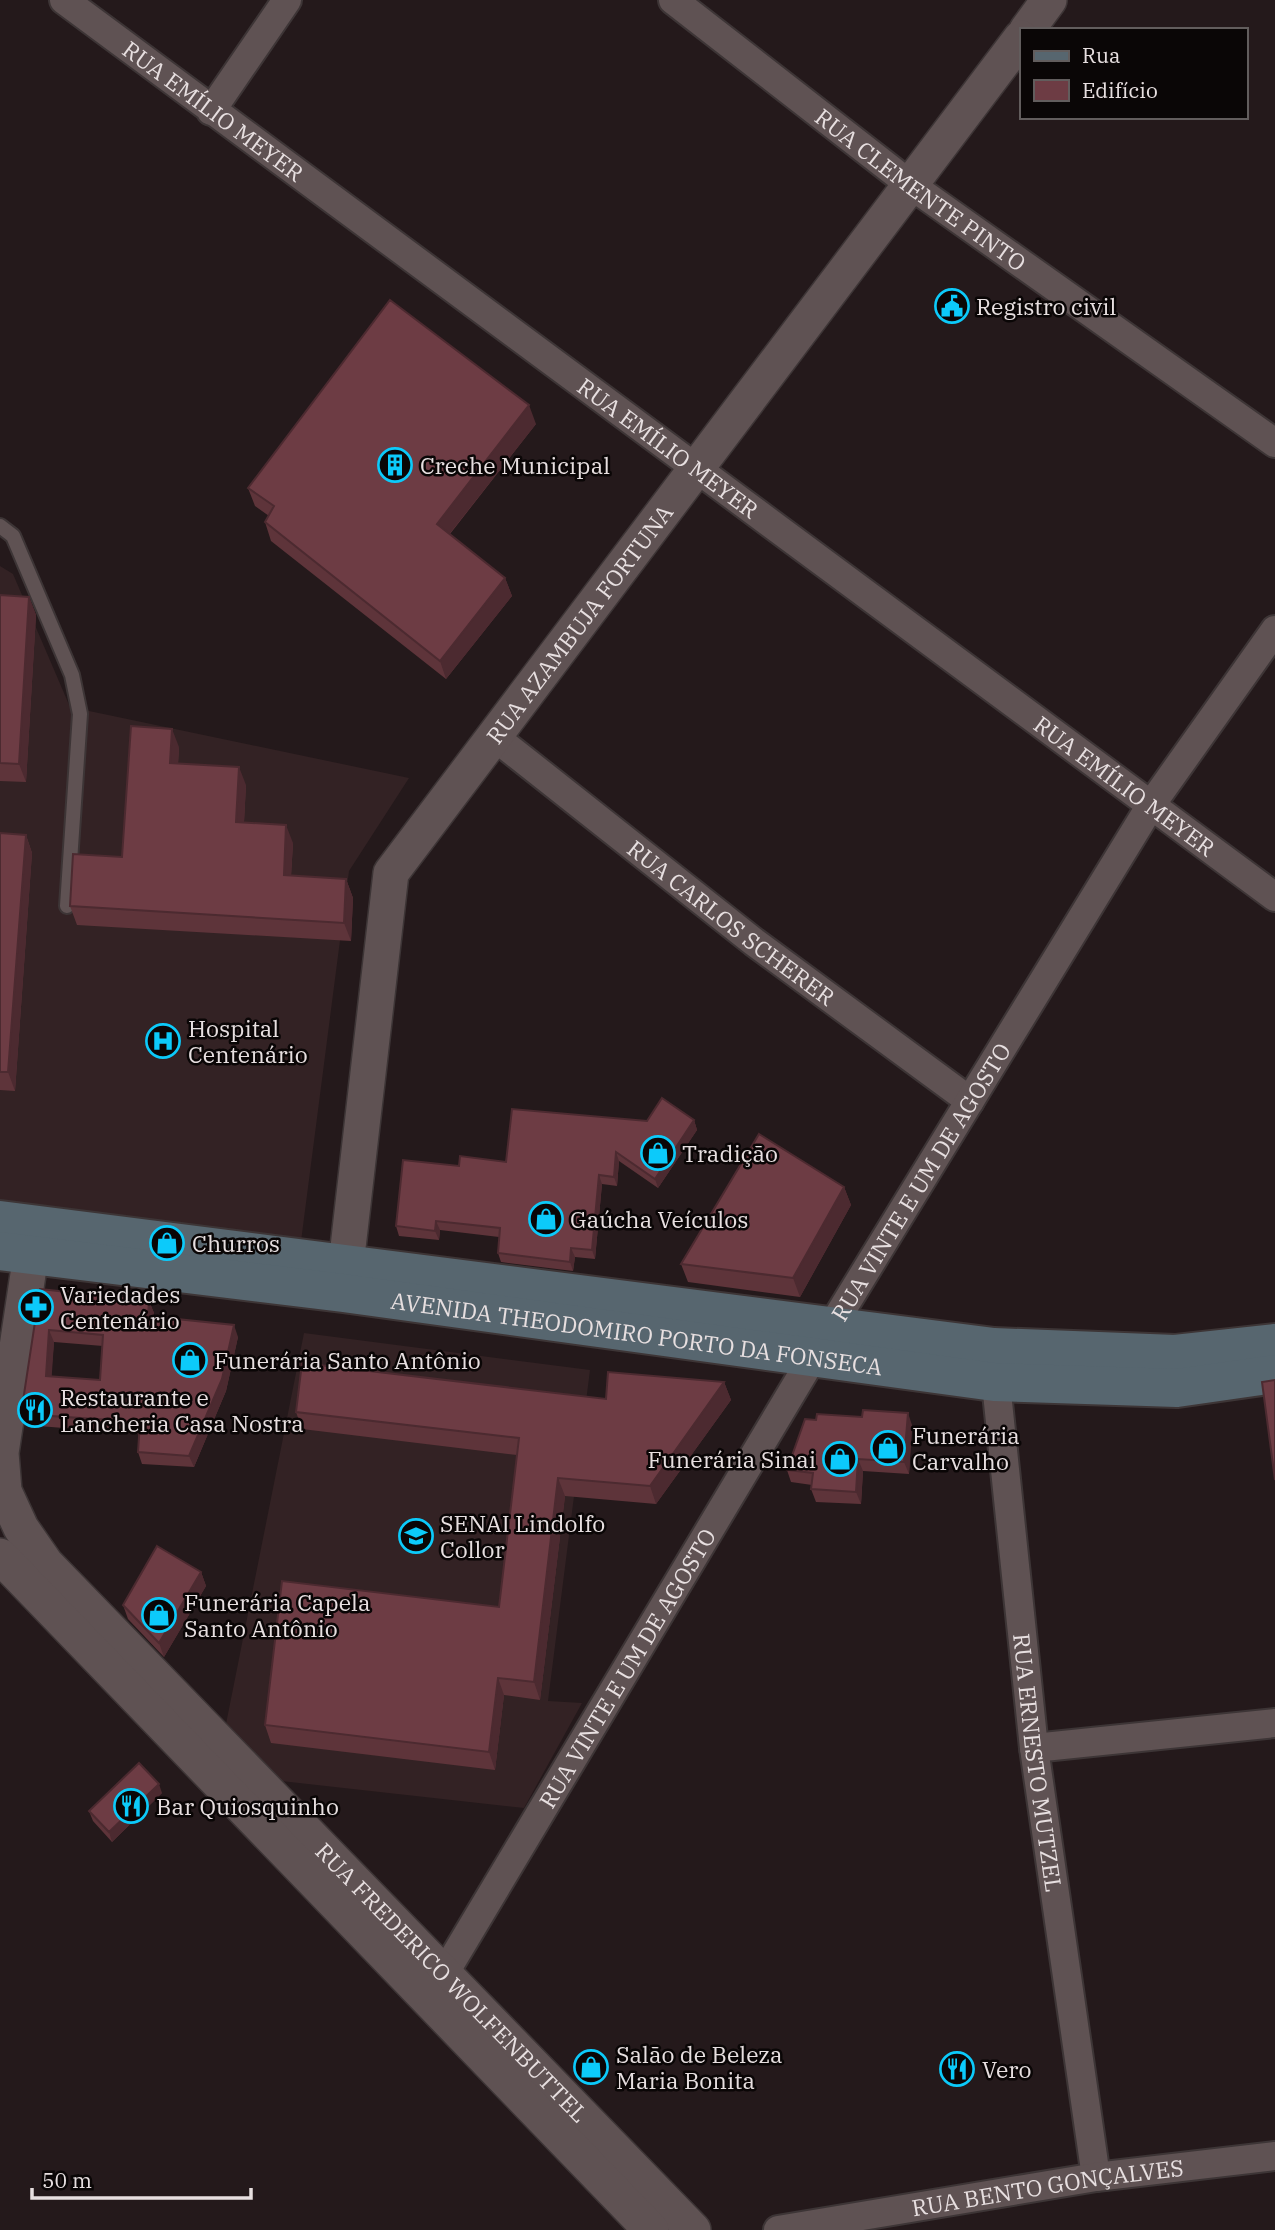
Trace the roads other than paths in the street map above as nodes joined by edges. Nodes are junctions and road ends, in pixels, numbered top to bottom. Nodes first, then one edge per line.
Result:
1 (64, 0) edge
2 (287, 0) edge
3 (673, 0) edge
4 (1049, 0) edge
5 (1028, 28) edge
6 (1020, 39) edge
7 (211, 111) junction
8 (912, 186) junction
9 (1275, 443) edge
10 (694, 469) junction
11 (0, 526) edge
12 (1275, 630) edge
13 (496, 738) junction
14 (1151, 806) junction
15 (1275, 897) edge
16 (67, 906) edge
17 (970, 1101) junction
18 (17, 1238) edge
19 (344, 1279) junction
20 (822, 1342) junction
21 (1275, 1343) edge
22 (994, 1364) junction
23 (1275, 1374) edge
24 (0, 1556) edge
25 (1275, 1723) edge
26 (195, 1737) junction
27 (1034, 1748) junction
28 (437, 1984) junction
29 (1275, 2156) edge
30 (1096, 2177) junction
31 (651, 2230) edge
32 (693, 2230) edge
33 (779, 2230) edge

1 - 7 street, RUA EMÍLIO MEYER
2 - 7 street
3 - 8 street, RUA CLEMENTE PINTO
4 - 5 street
6 - 8 street, RUA AZAMBUJA FORTUNA
7 - 10 street, RUA EMÍLIO MEYER
8 - 9 street, RUA CLEMENTE PINTO
8 - 10 street, RUA AZAMBUJA FORTUNA
10 - 13 street, RUA AZAMBUJA FORTUNA
10 - 14 street, RUA EMÍLIO MEYER
11 - 16 lane
12 - 14 street, RUA VINTE E UM DE AGOSTO
13 - 17 street, RUA CARLOS SCHERER
13 - 19 street, RUA AZAMBUJA FORTUNA
14 - 15 street, RUA EMÍLIO MEYER
14 - 17 street, RUA VINTE E UM DE AGOSTO
17 - 20 street, RUA VINTE E UM DE AGOSTO
18 - 19 main road, AVENIDA THEODOMIRO PORTO DA FONSECA
18 - 26 street, RUA FREDERICO WOLFENBUTTEL
19 - 20 main road, AVENIDA THEODOMIRO PORTO DA FONSECA
20 - 22 main road, AVENIDA THEODOMIRO PORTO DA FONSECA
20 - 28 street, RUA VINTE E UM DE AGOSTO
21 - 22 main road, AVENIDA THEODOMIRO PORTO DA FONSECA
22 - 23 main road, AVENIDA THEODOMIRO PORTO DA FONSECA
22 - 27 street, RUA ERNESTO MUTZEL
24 - 26 street, RUA FREDERICO WOLFENBUTTEL
25 - 27 street
26 - 28 street, RUA FREDERICO WOLFENBUTTEL
27 - 30 street, RUA ERNESTO MUTZEL
28 - 31 street, RUA FREDERICO WOLFENBUTTEL
28 - 32 street, RUA FREDERICO WOLFENBUTTEL
29 - 30 street, RUA BENTO GONÇALVES
30 - 33 street, RUA BENTO GONÇALVES

